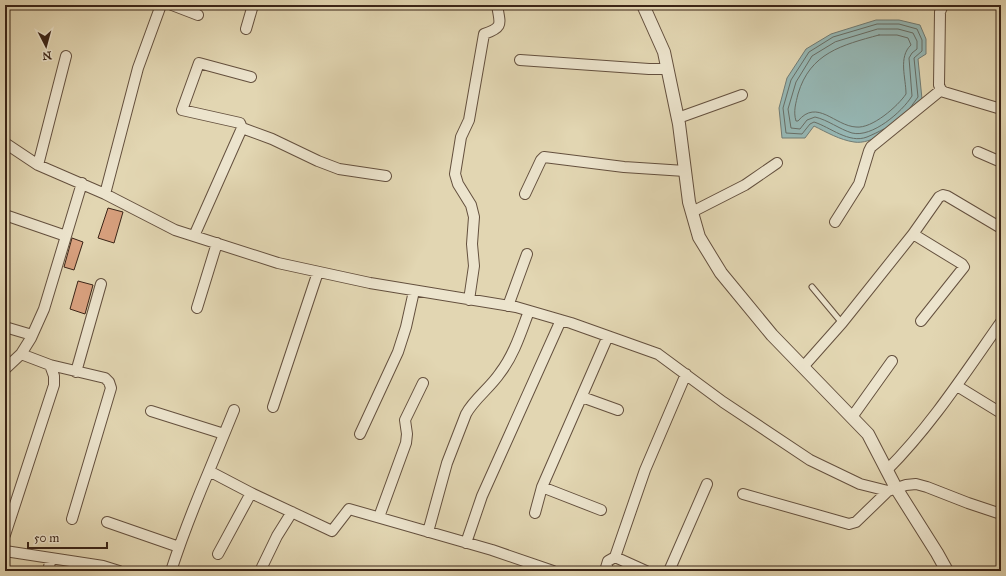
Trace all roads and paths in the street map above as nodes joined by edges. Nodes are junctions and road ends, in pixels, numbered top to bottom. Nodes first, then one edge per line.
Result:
1 (161, 5) edge
2 (172, 5) edge
3 (253, 5) edge
4 (497, 5) edge
5 (643, 5) edge
6 (943, 5) edge
7 (198, 15) dead end
8 (246, 29) dead end
9 (66, 56) dead end
10 (520, 60) dead end
11 (667, 69) junction
12 (251, 77) dead end
13 (941, 90) junction
14 (742, 95) dead end
15 (1001, 109) edge
16 (678, 118) junction
17 (242, 128) junction
18 (5, 142) edge
19 (978, 152) dead end
20 (1001, 162) edge
21 (777, 163) dead end
22 (38, 165) junction
23 (685, 171) junction
24 (386, 176) dead end
25 (82, 183) junction
26 (105, 194) junction
27 (525, 194) dead end
28 (692, 212) junction
29 (5, 215) edge
30 (835, 222) dead end
31 (1001, 228) edge
32 (913, 234) junction
33 (66, 236) junction
34 (194, 236) junction
35 (217, 244) junction
36 (527, 254) dead end
37 (318, 272) junction
38 (101, 284) dead end
39 (812, 287) dead end
40 (414, 290) junction
41 (469, 300) junction
42 (508, 306) junction
43 (197, 308) dead end
44 (529, 311) junction
45 (561, 320) junction
46 (921, 321) dead end
47 (1001, 322) edge
48 (842, 323) junction
49 (5, 327) edge
50 (32, 335) junction
51 (608, 336) junction
52 (21, 354) junction
53 (892, 361) dead end
54 (50, 365) junction
55 (803, 366) junction
56 (5, 369) edge
57 (76, 372) junction
58 (686, 374) junction
59 (423, 383) dead end
60 (956, 386) junction
61 (582, 397) junction
62 (273, 407) dead end
63 (234, 410) dead end
64 (618, 410) dead end
65 (151, 411) dead end
66 (1001, 413) edge
67 (852, 417) junction
68 (224, 434) junction
69 (360, 434) dead end
70 (887, 470) junction
71 (209, 471) junction
72 (707, 484) dead end
73 (542, 487) junction
74 (892, 490) junction
75 (251, 493) junction
76 (743, 494) dead end
77 (601, 510) dead end
78 (292, 512) junction
79 (535, 513) dead end
80 (1001, 514) edge
81 (379, 517) junction
82 (72, 519) dead end
83 (107, 522) dead end
84 (428, 532) junction
85 (5, 535) edge
86 (466, 543) junction
87 (179, 547) junction
88 (5, 551) edge
89 (218, 554) dead end
90 (614, 557) junction
91 (51, 558) junction
92 (81, 567) edge
93 (262, 567) dead end
94 (641, 570) edge
95 (48, 571) edge
96 (119, 571) edge
97 (172, 571) edge
98 (553, 571) edge
99 (605, 571) edge
100 (670, 571) edge
101 (947, 571) edge

1 - 26 street
2 - 7 street
3 - 8 street
4 - 41 street
5 - 11 street
6 - 13 street
9 - 22 street
10 - 11 street
11 - 16 street
12 - 17 street
13 - 15 street
13 - 30 street
14 - 16 street
16 - 23 street
17 - 24 street
17 - 34 street
18 - 22 street
19 - 20 street
21 - 28 street
22 - 25 street
23 - 27 street
23 - 28 street
25 - 26 street
25 - 33 street
26 - 34 street
28 - 55 street
29 - 33 street
31 - 32 street
32 - 46 street
32 - 48 street
33 - 50 street
34 - 35 street
35 - 37 street
35 - 43 street
36 - 42 street
37 - 40 street
37 - 62 street
38 - 57 street
39 - 48 lane
40 - 41 street
40 - 69 street
41 - 42 street
42 - 44 street
44 - 45 street
44 - 84 street
45 - 51 street
45 - 86 street
47 - 60 street
48 - 55 street
49 - 50 street
50 - 52 street
51 - 58 street
51 - 61 street
52 - 54 street
52 - 56 street
53 - 67 street
54 - 57 street
54 - 85 street
55 - 67 street
57 - 82 street
58 - 74 street
58 - 90 street
59 - 81 street
60 - 66 street
60 - 70 street
61 - 64 street
61 - 73 street
63 - 68 street
65 - 68 street
67 - 70 street
68 - 71 street
70 - 74 street
71 - 75 street
71 - 87 street
72 - 100 street
73 - 77 street
73 - 79 street
74 - 76 street
74 - 80 street
74 - 101 street
75 - 78 street
75 - 89 street
78 - 81 street
78 - 93 street
81 - 84 street
83 - 87 street
84 - 86 street
86 - 98 street
87 - 97 street
88 - 91 street
90 - 94 street
90 - 99 street
91 - 92 street
91 - 95 street
92 - 96 street

